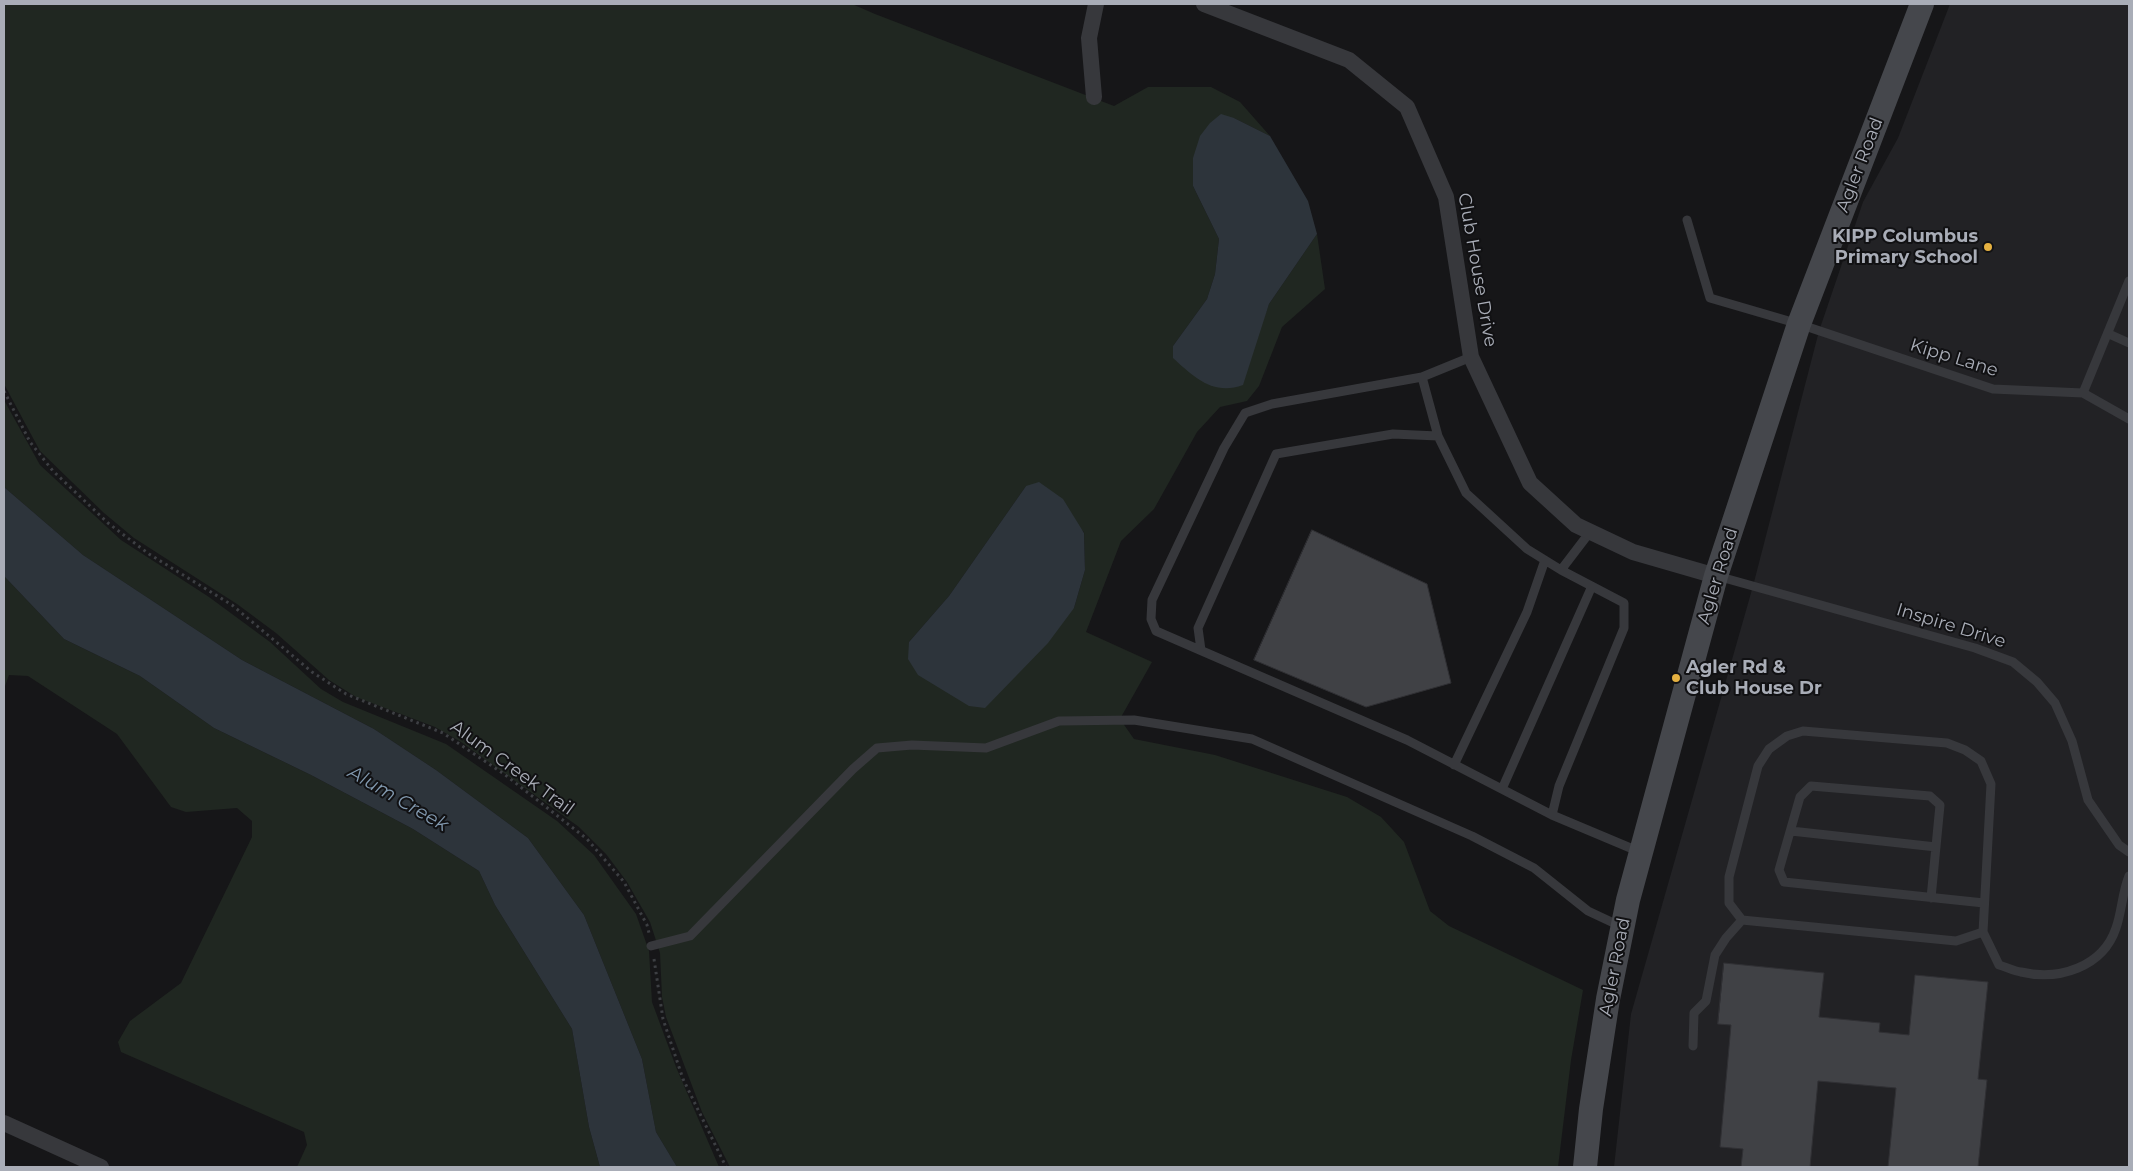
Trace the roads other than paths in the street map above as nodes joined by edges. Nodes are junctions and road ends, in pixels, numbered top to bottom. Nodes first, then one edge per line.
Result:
1 (1096, 4) edge
2 (1204, 4) edge
3 (1922, 4) edge
4 (1094, 97) dead end
5 (1687, 220) dead end
6 (2129, 281) edge
7 (1799, 324) junction
8 (2108, 334) junction
9 (2129, 342) edge
10 (1471, 357) junction
11 (1422, 377) junction
12 (2083, 393) junction
13 (2129, 419) edge
14 (1438, 436) junction
15 (1590, 532) junction
16 (1545, 560) junction
17 (1561, 570) junction
18 (1716, 576) junction
19 (1592, 586) junction
20 (1201, 650) junction
21 (1454, 764) junction
22 (1502, 789) junction
23 (1552, 815) junction
24 (1791, 831) junction
25 (1936, 847) junction
26 (1641, 852) junction
27 (2129, 852) edge
28 (2129, 876) edge
29 (1931, 898) junction
30 (1984, 903) junction
31 (1742, 920) junction
32 (1623, 927) junction
33 (1982, 932) junction
34 (652, 946) road end
35 (1693, 1046) dead end
36 (4, 1123) edge
37 (101, 1167) edge
38 (1585, 1167) edge

1 - 4 street
2 - 10 street, Club House Drive
3 - 7 main road, Agler Road
5 - 7 lane, Kipp Lane
6 - 8 lane
7 - 12 lane, Kipp Lane
7 - 18 main road, Agler Road
8 - 9 lane
8 - 12 lane
10 - 11 lane
10 - 15 street, Club House Drive
11 - 14 lane
11 - 20 lane
12 - 13 lane, Kipp Lane
14 - 16 lane
14 - 20 lane
15 - 17 lane
15 - 18 street, Club House Drive
16 - 17 lane
16 - 21 lane
17 - 19 lane
18 - 26 main road, Agler Road
18 - 27 lane, Inspire Drive
19 - 22 lane
19 - 23 lane
20 - 21 lane
21 - 22 lane
22 - 23 lane
23 - 26 lane
24 - 25 lane
24 - 25 lane
24 - 29 lane
25 - 29 lane
26 - 32 main road, Agler Road
28 - 33 lane
29 - 30 lane
30 - 31 lane
30 - 33 lane
31 - 33 lane
31 - 35 lane
32 - 34 lane
32 - 38 main road, Agler Road
36 - 37 street

